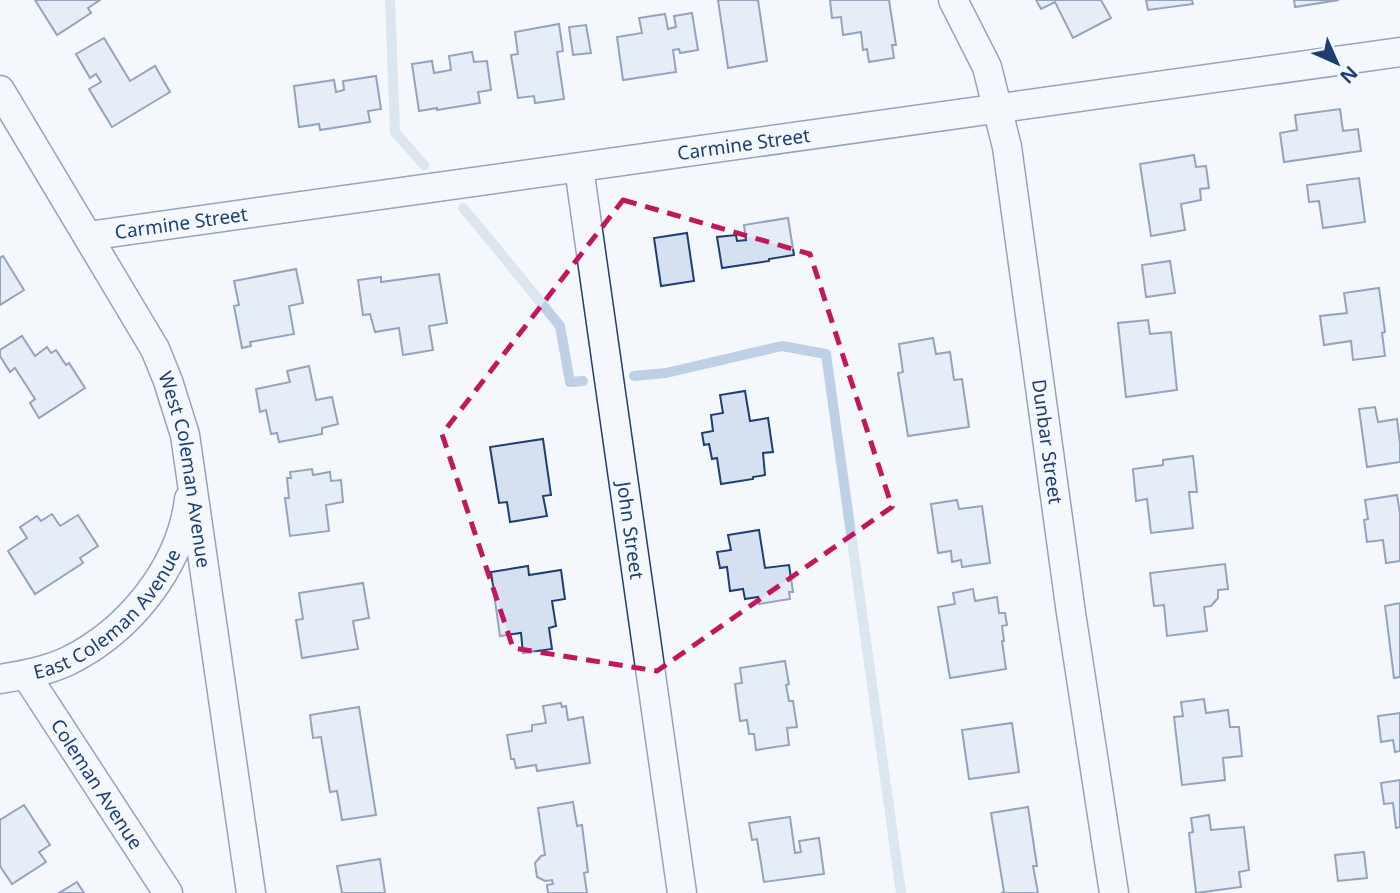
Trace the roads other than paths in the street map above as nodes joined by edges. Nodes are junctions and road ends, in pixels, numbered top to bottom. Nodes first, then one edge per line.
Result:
1 (953, 0) edge
2 (1400, 52) edge
3 (0, 90) edge
4 (997, 109) junction
5 (579, 168) junction
6 (88, 236) junction
7 (192, 477) junction
8 (13, 677) edge
9 (168, 893) edge
10 (251, 893) edge
11 (682, 893) edge
12 (1114, 893) edge

1 - 4 street, Dunbar Street
2 - 4 street, Carmine Street
3 - 6 street, West Coleman Avenue
4 - 5 street, Carmine Street
4 - 12 street, Dunbar Street
5 - 6 street, Carmine Street
5 - 11 street, John Street
6 - 7 street, West Coleman Avenue
7 - 8 street, East Coleman Avenue
7 - 10 street, West Coleman Avenue
8 - 9 street, Coleman Avenue

